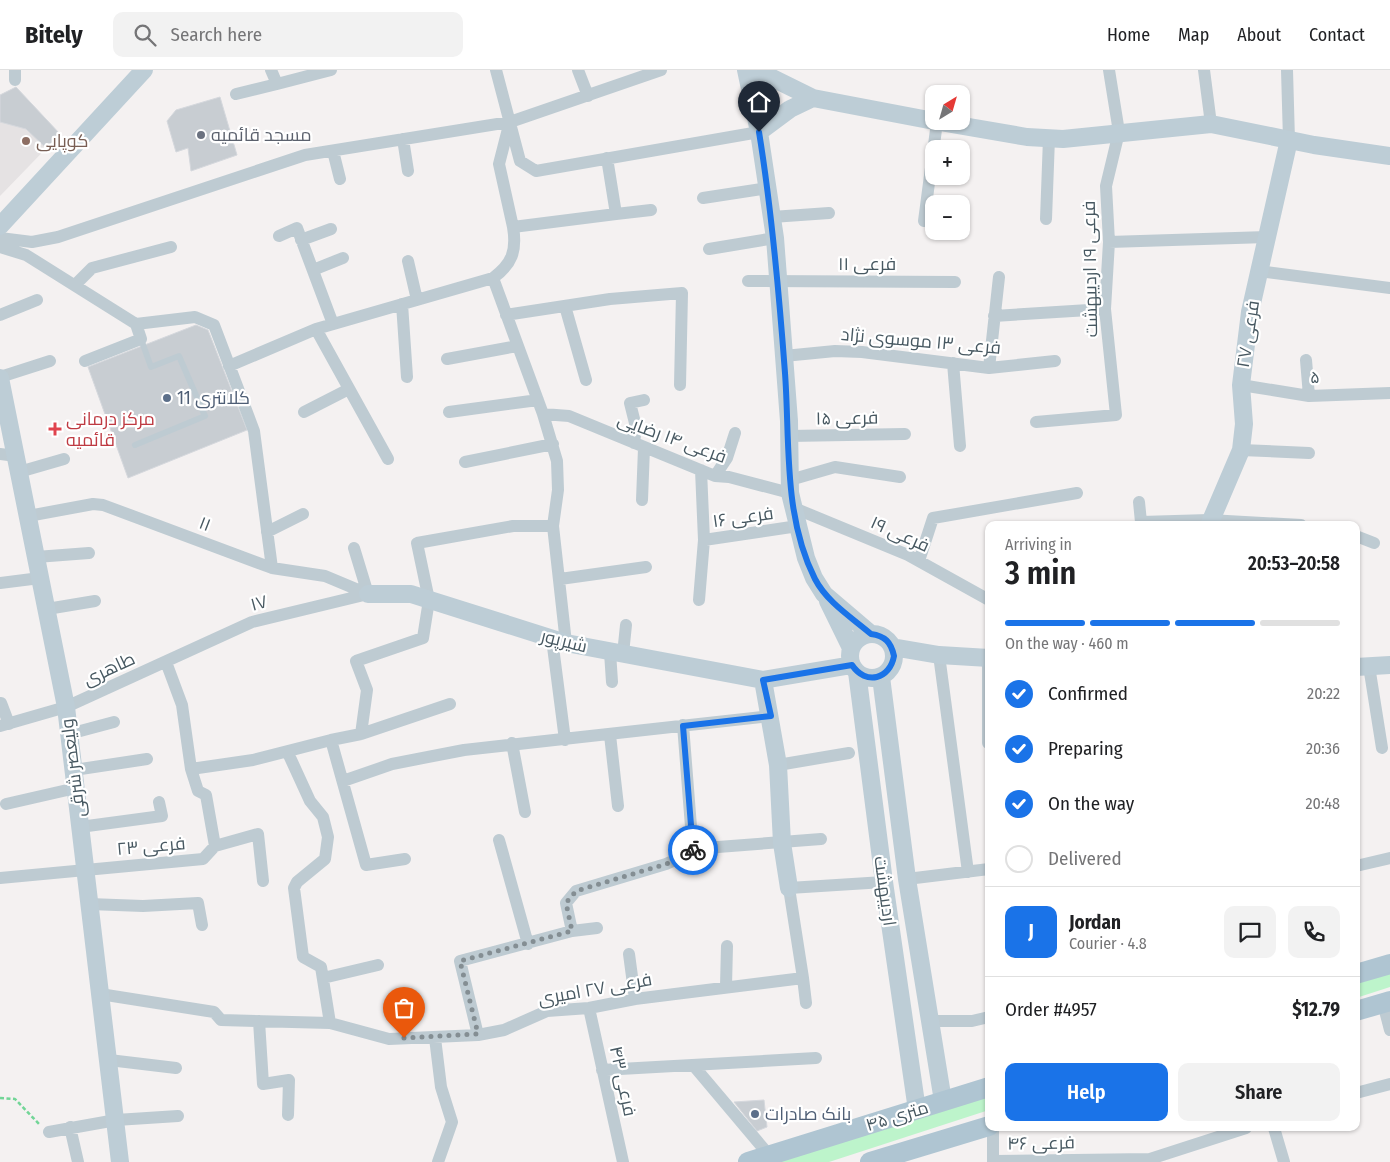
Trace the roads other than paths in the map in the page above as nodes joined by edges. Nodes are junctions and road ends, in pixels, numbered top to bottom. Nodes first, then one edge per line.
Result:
1 (144, 70) edge
2 (271, 70) edge
3 (330, 70) edge
4 (496, 70) edge
5 (578, 70) edge
6 (661, 70) edge
7 (746, 70) edge
8 (756, 70) edge
9 (1109, 70) edge
10 (1204, 70) edge
11 (1287, 70) edge
12 (277, 84) junction
13 (236, 94) dead end
14 (588, 96) junction
15 (813, 98) junction
16 (925, 119) edge
17 (510, 122) junction
18 (1212, 124) junction
19 (970, 127) edge
20 (934, 130) edge
21 (759, 132) junction
22 (1118, 132) junction
23 (1049, 138) junction
24 (403, 139) junction
25 (1289, 140) junction
26 (333, 151) junction
27 (1390, 156) edge
28 (607, 158) junction
29 (408, 172) dead end
30 (340, 179) dead end
31 (768, 188) junction
32 (702, 198) dead end
33 (651, 210) dead end
34 (829, 213) dead end
35 (616, 214) junction
36 (772, 217) junction
37 (1046, 219) dead end
38 (924, 221) dead end
39 (0, 226) edge
40 (513, 227) junction
41 (331, 229) dead end
42 (279, 236) dead end
43 (1267, 237) junction
44 (0, 238) edge
45 (775, 238) junction
46 (301, 240) junction
47 (1109, 242) junction
48 (0, 247) edge
49 (171, 247) dead end
50 (709, 249) dead end
51 (343, 258) dead end
52 (408, 261) dead end
53 (312, 270) junction
54 (1259, 271) junction
55 (998, 277) dead end
56 (493, 278) junction
57 (748, 281) dead end
58 (778, 281) junction
59 (955, 282) dead end
60 (75, 284) junction
61 (1390, 288) edge
62 (38, 300) dead end
63 (417, 300) junction
64 (402, 304) junction
65 (565, 306) junction
66 (1105, 309) junction
67 (0, 315) edge
68 (506, 315) junction
69 (994, 316) junction
70 (136, 324) junction
71 (333, 324) junction
72 (316, 329) junction
73 (141, 339) junction
74 (517, 346) junction
75 (784, 356) junction
76 (447, 359) dead end
77 (1306, 360) dead end
78 (50, 361) dead end
79 (85, 361) dead end
80 (1055, 361) dead end
81 (953, 363) junction
82 (229, 366) junction
83 (989, 368) junction
84 (0, 377) edge
85 (407, 377) dead end
86 (586, 380) dead end
87 (680, 384) dead end
88 (1241, 385) junction
89 (349, 389) junction
90 (1390, 393) edge
91 (1309, 396) junction
92 (538, 400) junction
93 (644, 400) dead end
94 (304, 412) dead end
95 (449, 412) dead end
96 (543, 414) junction
97 (1036, 422) dead end
98 (735, 434) dead end
99 (905, 434) dead end
100 (789, 436) junction
101 (135, 444) dead end
102 (553, 444) junction
103 (639, 446) junction
104 (960, 446) dead end
105 (1241, 450) junction
106 (1309, 453) dead end
107 (64, 459) dead end
108 (388, 459) dead end
109 (12, 461) edge
110 (465, 462) dead end
111 (701, 470) junction
112 (716, 476) junction
113 (900, 476) dead end
114 (1077, 492) dead end
115 (791, 494) junction
116 (642, 500) dead end
117 (1139, 502) dead end
118 (303, 514) dead end
119 (28, 516) junction
120 (1141, 521) edge
121 (1209, 521) edge
122 (554, 526) junction
123 (798, 526) junction
124 (267, 532) junction
125 (1360, 538) edge
126 (704, 540) junction
127 (1374, 543) dead end
128 (354, 548) dead end
129 (89, 553) dead end
130 (36, 557) junction
131 (919, 561) junction
132 (646, 567) dead end
133 (272, 568) junction
134 (40, 578) junction
135 (560, 579) junction
136 (0, 583) edge
137 (368, 594) junction
138 (824, 594) junction
139 (985, 598) edge
140 (429, 600) junction
141 (700, 600) dead end
142 (95, 601) dead end
143 (46, 608) junction
144 (626, 625) dead end
145 (871, 634) junction
146 (559, 641) junction
147 (892, 647) junction
148 (617, 653) junction
149 (939, 654) junction
150 (985, 658) edge
151 (166, 662) junction
152 (853, 662) junction
153 (1390, 665) edge
154 (1363, 666) edge
155 (881, 677) junction
156 (763, 680) junction
157 (612, 682) dead end
158 (1, 703) edge
159 (450, 704) dead end
160 (66, 707) junction
161 (771, 716) junction
162 (114, 722) dead end
163 (5, 725) edge
164 (683, 726) junction
165 (70, 734) junction
166 (361, 734) junction
167 (610, 735) junction
168 (331, 740) junction
169 (565, 740) junction
170 (512, 743) junction
171 (1382, 748) dead end
172 (288, 752) junction
173 (849, 753) dead end
174 (147, 759) dead end
175 (778, 765) junction
176 (191, 769) junction
177 (74, 770) junction
178 (343, 781) junction
179 (76, 788) junction
180 (160, 802) dead end
181 (6, 804) dead end
182 (618, 806) dead end
183 (525, 812) dead end
184 (80, 827) junction
185 (821, 839) dead end
186 (499, 840) dead end
187 (782, 842) junction
188 (214, 846) junction
189 (693, 852) junction
190 (405, 858) dead end
191 (1390, 858) edge
192 (1360, 865) edge
193 (85, 870) junction
194 (985, 870) edge
195 (968, 872) junction
196 (0, 878) edge
197 (907, 879) junction
198 (263, 881) dead end
199 (884, 882) junction
200 (789, 888) junction
201 (89, 904) junction
202 (202, 925) dead end
203 (597, 928) dead end
204 (572, 931) junction
205 (528, 944) junction
206 (727, 946) dead end
207 (629, 954) dead end
208 (1390, 964) edge
209 (378, 965) dead end
210 (1360, 973) edge
211 (323, 978) junction
212 (803, 978) junction
213 (726, 986) junction
214 (100, 994) junction
215 (635, 999) junction
216 (1387, 1002) edge
217 (806, 1003) dead end
218 (589, 1008) junction
219 (1360, 1010) edge
220 (985, 1018) edge
221 (259, 1021) junction
222 (929, 1021) junction
223 (330, 1023) junction
224 (1390, 1030) edge
225 (478, 1034) junction
226 (434, 1038) junction
227 (816, 1058) dead end
228 (109, 1060) junction
229 (693, 1064) junction
230 (176, 1068) dead end
231 (602, 1070) junction
232 (938, 1071) junction
233 (912, 1076) junction
234 (1390, 1084) edge
235 (985, 1088) edge
236 (1360, 1093) edge
237 (943, 1101) junction
238 (917, 1110) junction
239 (288, 1115) dead end
240 (178, 1116) dead end
241 (116, 1120) junction
242 (70, 1127) junction
243 (985, 1127) edge
244 (993, 1131) edge
245 (1237, 1131) edge
246 (1275, 1131) edge
247 (49, 1132) road end
248 (769, 1156) junction
249 (901, 1157) edge
250 (442, 1161) edge
251 (1042, 1161) edge
252 (1150, 1161) edge
253 (78, 1162) edge
254 (120, 1162) edge
255 (623, 1162) edge
256 (748, 1162) edge
257 (870, 1162) edge
258 (991, 1162) edge
259 (1284, 1162) edge

1 - 39 main road
2 - 12 street
3 - 12 street
4 - 17 street
5 - 14 street
6 - 14 street
7 - 21 main road
8 - 15 main road
9 - 22 street
10 - 18 street
11 - 25 street
12 - 13 street
14 - 17 street
15 - 16 main road
15 - 21 main road
17 - 24 street
17 - 28 street
17 - 40 street
18 - 22 main road
18 - 25 main road
19 - 23 main road
20 - 38 street
21 - 28 street
21 - 31 main road
22 - 23 main road
22 - 47 street, فرعی ۱۹ اردیبهشت
23 - 37 street
24 - 26 street
24 - 29 street
25 - 27 main road
25 - 43 main road, فرعی ۲۷
26 - 30 street
26 - 44 street
28 - 35 street
31 - 32 street
31 - 36 main road
33 - 35 street
34 - 36 street
35 - 40 street
36 - 45 main road
40 - 56 street
41 - 46 street
42 - 46 street
43 - 47 street
43 - 54 main road, فرعی ۲۷
45 - 50 street
45 - 58 main road
46 - 53 street
47 - 66 street, فرعی ۱۹ اردیبهشت
48 - 60 street
49 - 60 street
51 - 53 street
52 - 63 street
53 - 71 street
54 - 61 street
54 - 88 main road, فرعی ۲۷
55 - 69 street
56 - 63 street
56 - 68 street
57 - 58 street, فرعی ۱۱
58 - 59 street, فرعی ۱۱
58 - 75 main road
60 - 70 street
62 - 67 street
63 - 64 street
64 - 71 street
64 - 85 street
65 - 68 street
65 - 86 street
65 - 87 street
66 - 69 street
66 - 97 street, فرعی ۱۹ اردیبهشت
68 - 74 street
69 - 83 street
70 - 73 street
70 - 82 street
71 - 72 street
72 - 82 street
72 - 89 street
73 - 79 street
73 - 101 lane
74 - 76 street
74 - 92 street
75 - 81 street, فرعی ۱‍۳ موسوی نژاد
75 - 100 main road
77 - 91 street
78 - 84 street
80 - 83 street, فرعی ۱‍۳ موسوی نژاد
81 - 83 street, فرعی ۱‍۳ موسوی نژاد
81 - 104 street
82 - 124 street
84 - 109 main road, ولیعصر شرقی
88 - 91 street, ۵
88 - 105 main road, فرعی ۲۷
89 - 94 street
89 - 108 street
90 - 91 street, ۵
92 - 95 street
92 - 96 street
93 - 103 street
96 - 102 street
96 - 103 street, فرعی ۱۴ رضایی
98 - 112 street
99 - 100 street, فرعی ۱۵
100 - 115 main road
102 - 110 street
102 - 122 street
103 - 111 street, فرعی ۱۴ رضایی
103 - 116 street
105 - 106 street
105 - 121 main road, فرعی ۲۷
107 - 109 street
109 - 119 main road, ولیعصر شرقی
111 - 112 street, فرعی ۱۴ رضایی
111 - 126 street, فرعی ۱۶
112 - 115 street, فرعی ۱۴ رضایی
113 - 115 street
114 - 131 street
115 - 123 main road
115 - 131 street, فرعی ۱۹
117 - 120 street
118 - 124 street
119 - 130 main road, ولیعصر شرقی
119 - 133 street, ۱۱
122 - 135 street
122 - 140 street
123 - 126 street, فرعی ۱۶
123 - 138 main road
124 - 133 street
125 - 127 street
126 - 141 street
128 - 137 street
129 - 130 street
130 - 134 main road, ولیعصر شرقی
131 - 139 street, فرعی ۱۹
132 - 135 street
133 - 137 street, ۱۱
134 - 136 street
134 - 143 main road, ولیعصر شرقی
135 - 146 street
137 - 140 main road, شیرپور
137 - 151 street, ۱۷
138 - 145 main road
138 - 152 main road, اردیبهشت
140 - 146 main road, شیرپور
140 - 166 street
142 - 143 street
143 - 160 main road, ولیعصر شرقی
144 - 148 street
145 - 147 main road
145 - 152 main road
146 - 148 main road, شیرپور
146 - 169 street
147 - 149 main road
147 - 155 main road
148 - 156 main road, شیرپور
148 - 157 street
149 - 150 main road
149 - 195 street
151 - 160 street, طاهری
151 - 176 street
152 - 155 main road
152 - 156 main road
152 - 199 main road, اردیبهشت
153 - 154 main road
154 - 171 street
155 - 197 main road, اردیبهشت
156 - 161 main road
158 - 163 street
159 - 166 street
160 - 163 street, طاهری
160 - 165 main road, ولیعصر شرقی
161 - 164 street
161 - 175 main road
162 - 165 street
164 - 167 street
164 - 189 street
165 - 177 main road, ولیعصر شرقی
166 - 168 street
167 - 169 street
167 - 182 street
168 - 172 street
168 - 178 street
169 - 170 street
170 - 178 street
170 - 183 street
172 - 176 street
172 - 211 street
173 - 175 street
174 - 177 street
175 - 187 main road
176 - 188 street
177 - 179 main road, ولیعصر شرقی
178 - 190 street
179 - 181 street
179 - 184 main road, ولیعصر شرقی
180 - 184 street
184 - 193 main road, ولیعصر شرقی
185 - 187 street
186 - 205 street
187 - 189 street
187 - 200 main road
188 - 193 street, فرعی ۲۳
188 - 198 street
189 - 204 street
191 - 192 street
193 - 196 street, فرعی ۲۳
193 - 201 main road, ولیعصر شرقی
194 - 195 street
195 - 197 street
197 - 222 main road, اردیبهشت
199 - 200 street
199 - 233 main road, اردیبهشت
200 - 212 street
201 - 202 street
201 - 214 main road, ولیعصر شرقی
203 - 204 street
204 - 205 street
205 - 225 street
206 - 213 street
207 - 215 street
208 - 210 main road
209 - 211 street
211 - 223 street
212 - 213 street, فرعی ۲۷ امیری
212 - 217 street
213 - 215 street, فرعی ۲۷ امیری
214 - 221 street, فرعی ۲۷ امیری
214 - 228 main road, ولیعصر شرقی
215 - 218 street, فرعی ۲۷ امیری
216 - 219 main road
216 - 224 street
218 - 225 street, فرعی ۲۷ امیری
218 - 231 street, فرعی ۴۳
220 - 222 street
221 - 223 street, فرعی ۲۷ امیری
221 - 239 street
222 - 232 main road, اردیبهشت
223 - 226 street, فرعی ۲۷ امیری
225 - 226 street, فرعی ۲۷ امیری
226 - 250 street
227 - 229 street
228 - 230 street
228 - 241 main road, ولیعصر شرقی
229 - 231 street
229 - 248 street
231 - 255 street, فرعی ۴۳
232 - 233 main road
232 - 237 main road, اردیبهشت
233 - 238 main road, اردیبهشت
234 - 236 street
235 - 237 main road, ۴۵ متری
237 - 238 main road, ۴۵ متری
238 - 248 main road, ۴۵ متری
240 - 241 street
241 - 242 street
241 - 254 main road, ولیعصر شرقی
242 - 247 street
242 - 253 street
243 - 249 main road, ۴۵ متری
244 - 258 street, فرعی ۴۶
245 - 252 street, فرعی ۴۶
246 - 259 street
248 - 256 main road, ۴۵ متری
249 - 257 main road, ۴۵ متری
251 - 252 street, فرعی ۴۶
251 - 258 street, فرعی ۴۶

